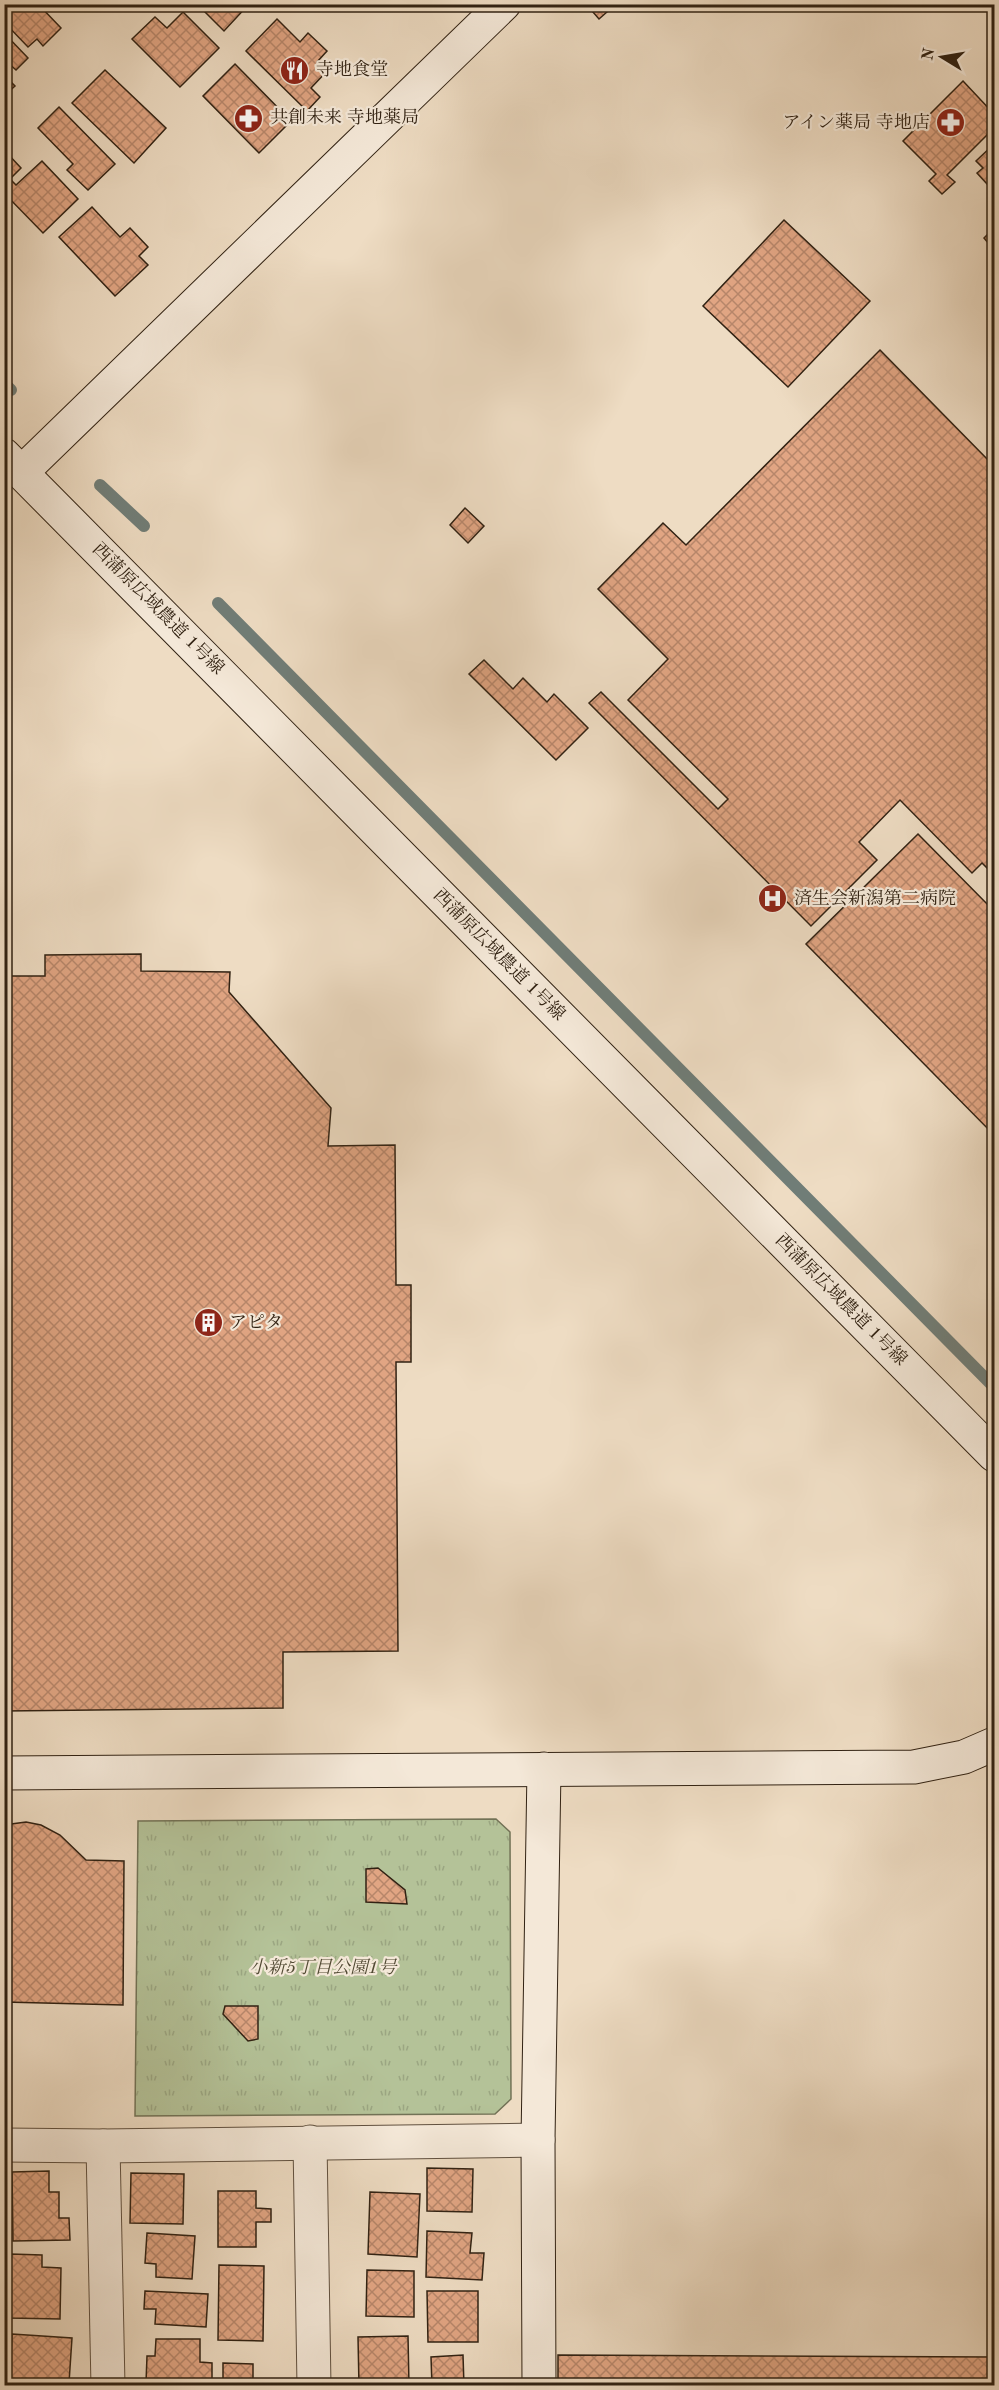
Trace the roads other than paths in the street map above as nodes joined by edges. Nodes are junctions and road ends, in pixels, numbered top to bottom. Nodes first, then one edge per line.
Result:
1 (504, 4) edge
2 (13, 463) edge
3 (994, 1455) edge
4 (994, 1744) edge
5 (544, 1770) junction
6 (4, 1773) edge
7 (538, 2140) junction
8 (310, 2142) junction
9 (4, 2145) edge
10 (103, 2146) junction
11 (108, 2385) edge
12 (314, 2385) edge
13 (539, 2385) edge

1 - 2 street
2 - 3 street, 西蒲原広域農道 1号線
4 - 5 street
5 - 6 street
5 - 7 street
7 - 8 street
7 - 13 street
8 - 10 street
8 - 12 street
9 - 10 street
10 - 11 street

